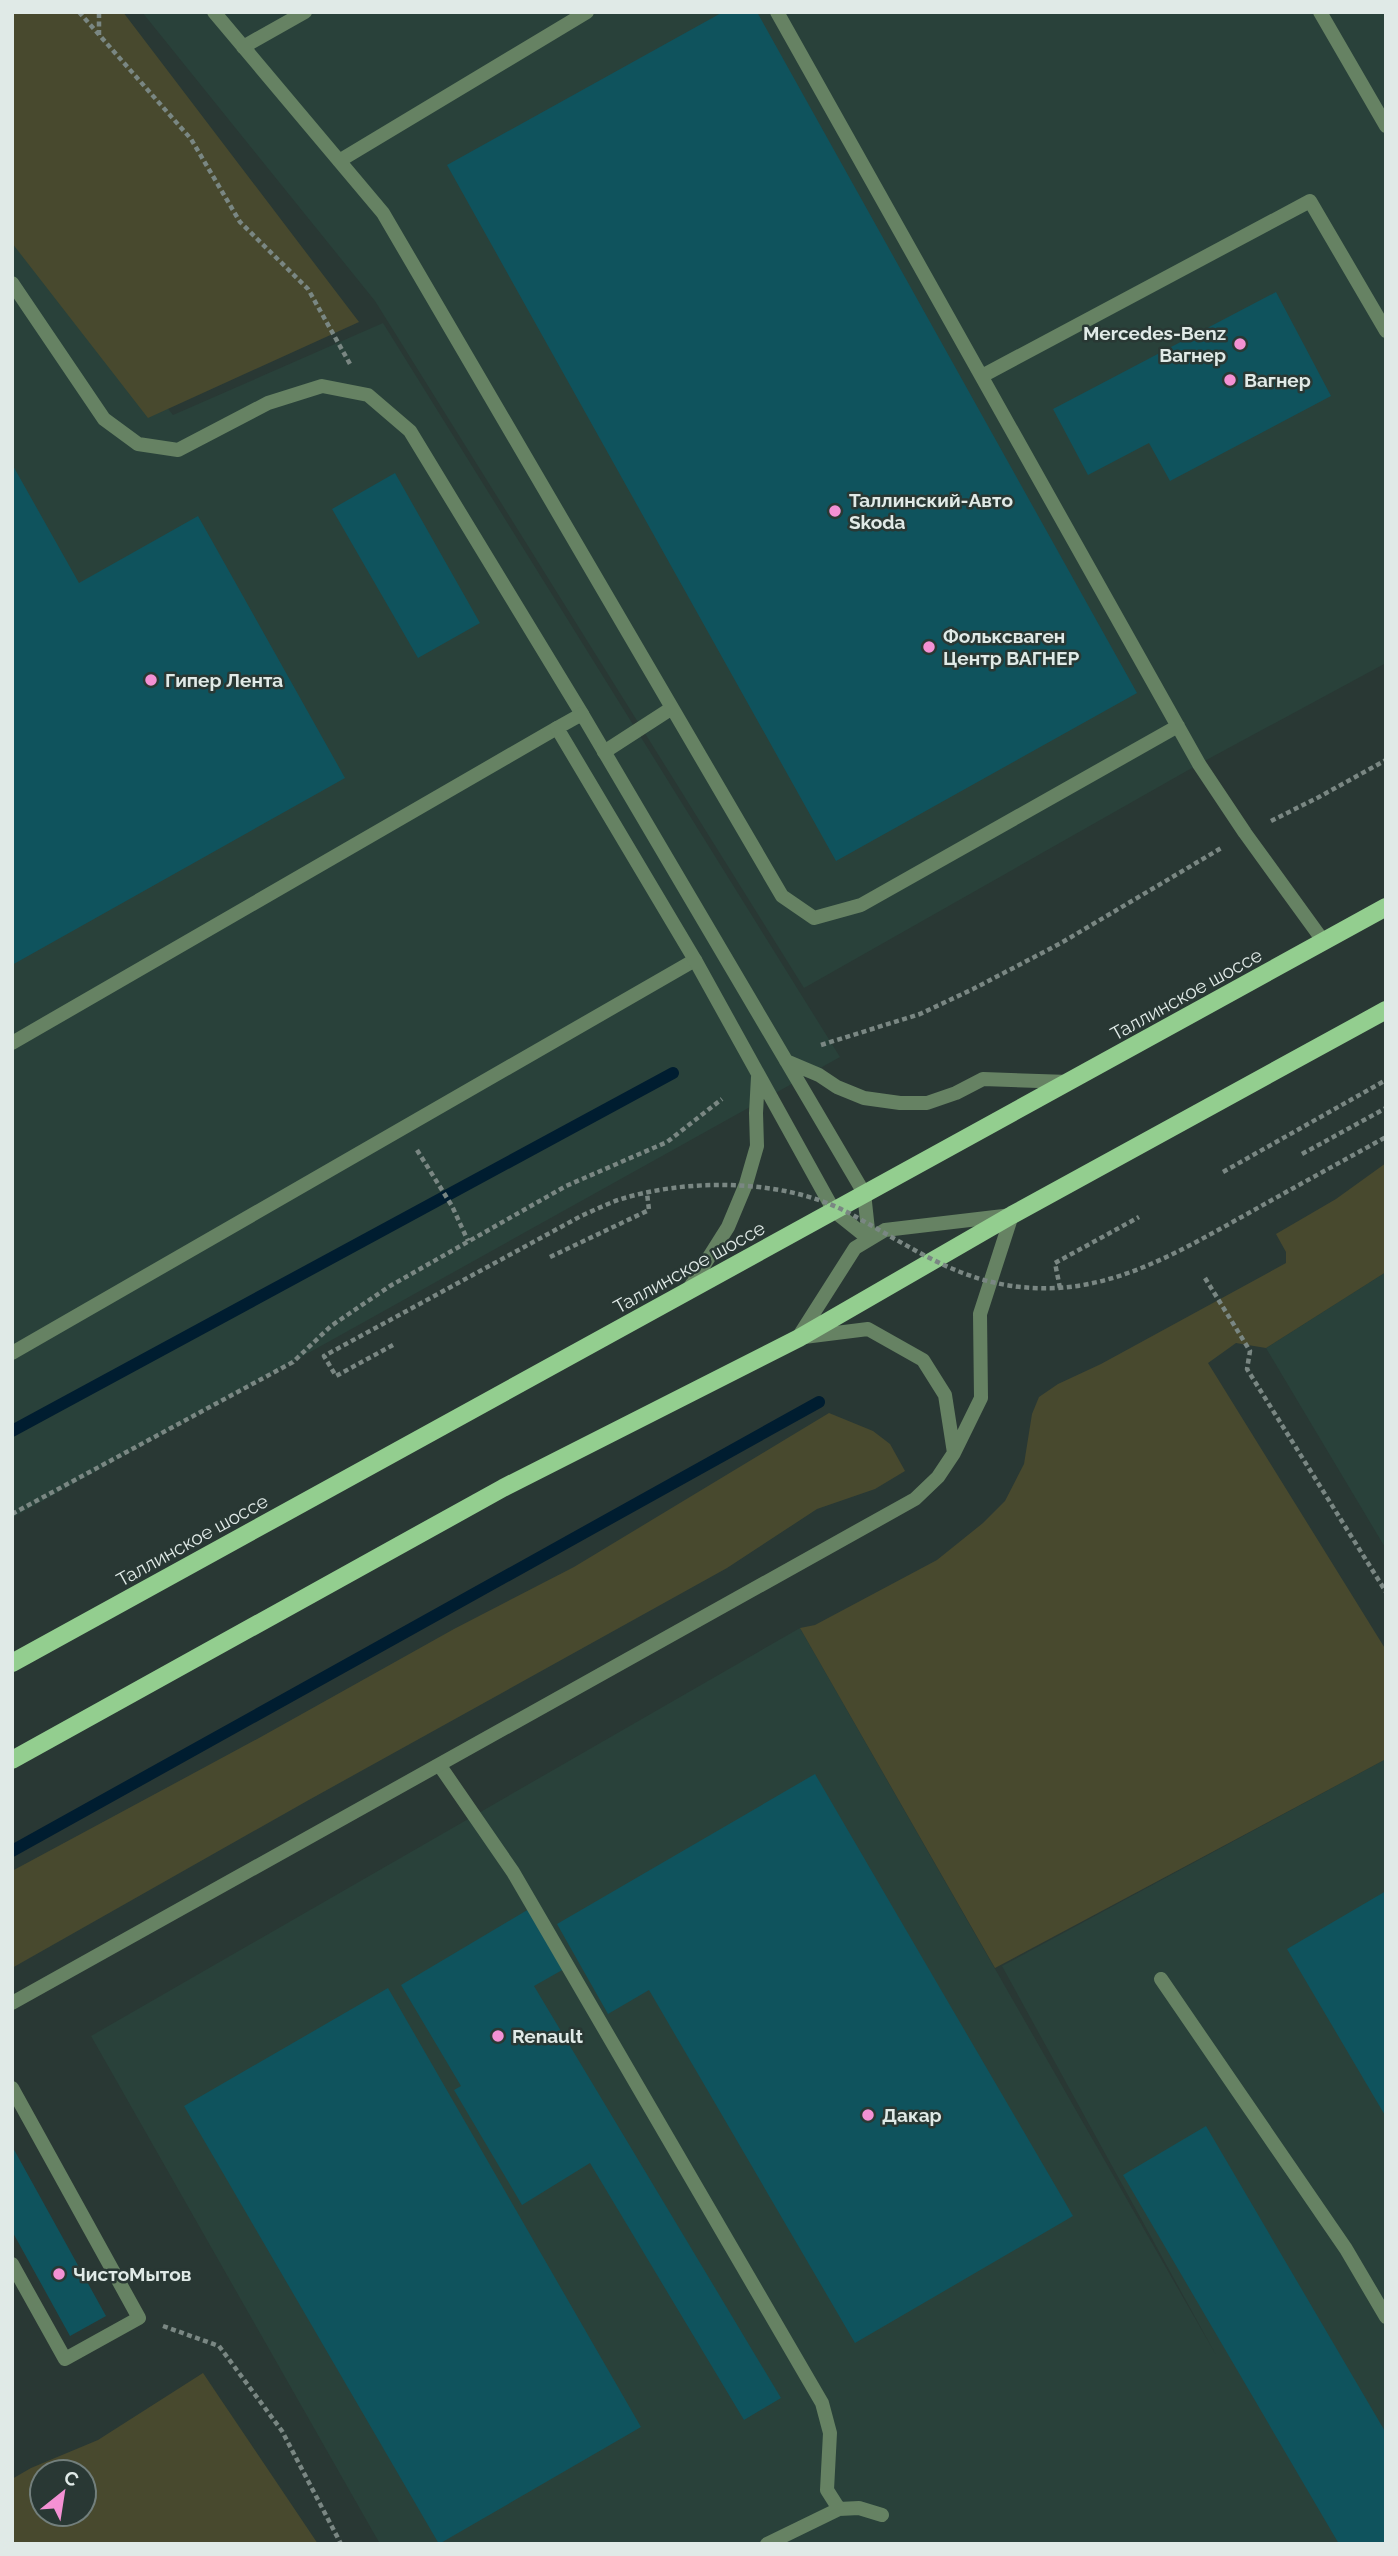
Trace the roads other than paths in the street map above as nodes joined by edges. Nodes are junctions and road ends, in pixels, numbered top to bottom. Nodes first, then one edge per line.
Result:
1 (214, 12) edge
2 (304, 12) edge
3 (587, 12) edge
4 (777, 12) edge
5 (1320, 12) edge
6 (243, 47) junction
7 (1386, 126) edge
8 (339, 161) junction
9 (12, 284) edge
10 (1386, 331) edge
11 (982, 376) junction
12 (672, 708) junction
13 (582, 714) junction
14 (1178, 726) junction
15 (557, 728) junction
16 (604, 752) junction
17 (1386, 907) edge
18 (1324, 942) junction
19 (695, 960) junction
20 (1386, 1010) edge
21 (12, 1043) edge
22 (786, 1061) junction
23 (758, 1076) junction
24 (1071, 1082) junction
25 (864, 1194) junction
26 (834, 1212) junction
27 (1012, 1215) junction
28 (869, 1239) junction
29 (686, 1293) junction
30 (799, 1338) junction
31 (12, 1353) edge
32 (954, 1453) junction
33 (12, 1663) edge
34 (12, 1760) edge
35 (440, 1766) junction
36 (1161, 1979) dead end
37 (12, 2003) edge
38 (12, 2088) edge
39 (12, 2264) edge
40 (1386, 2317) edge
41 (839, 2509) junction
42 (882, 2515) dead end
43 (767, 2544) edge

1 - 6 street
2 - 6 street
3 - 8 street
4 - 11 street
5 - 7 street
6 - 8 street
8 - 12 street
9 - 13 street
10 - 11 street
11 - 14 street
12 - 14 street
12 - 16 street
13 - 15 street
13 - 16 street
14 - 18 street
15 - 19 street
15 - 21 street
16 - 22 street
17 - 18 main road, Таллинское шоссе
18 - 24 main road, Таллинское шоссе
19 - 23 street
19 - 31 street
20 - 27 main road
22 - 24 street
22 - 25 street
23 - 26 street
23 - 29 street
24 - 25 main road, Таллинское шоссе
25 - 26 main road, Таллинское шоссе
25 - 28 street
26 - 28 street
26 - 29 main road, Таллинское шоссе
27 - 28 street
27 - 30 main road
27 - 32 street
28 - 30 street
29 - 33 main road, Таллинское шоссе
30 - 32 street
30 - 34 main road
32 - 35 street
35 - 37 street
35 - 41 street
36 - 40 street
38 - 39 street
41 - 42 street
41 - 43 street

